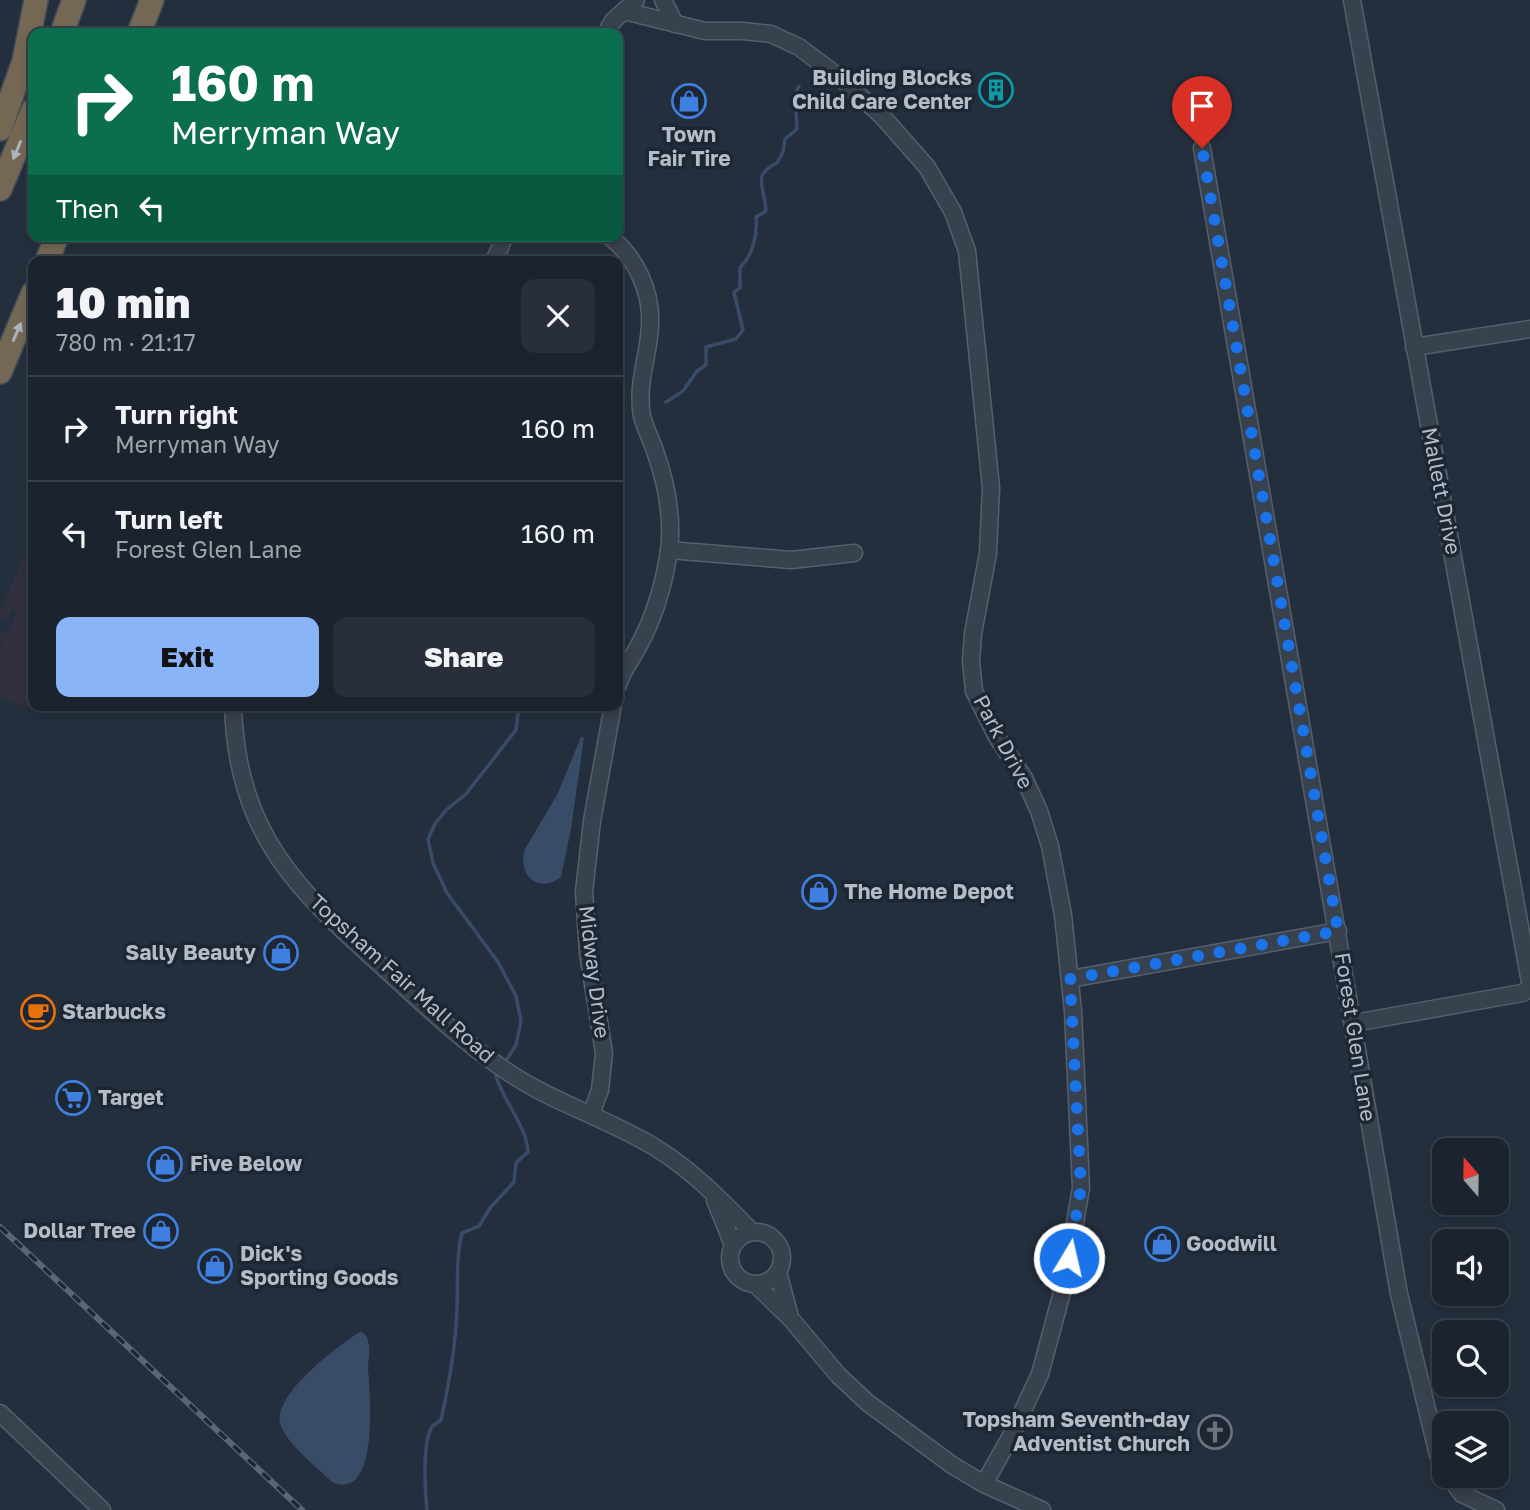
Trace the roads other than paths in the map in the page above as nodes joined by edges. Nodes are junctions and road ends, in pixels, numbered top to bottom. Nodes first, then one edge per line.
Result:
1 (36, 0) edge
2 (74, 0) edge
3 (663, 0) edge
4 (1352, 0) edge
5 (630, 5) edge
6 (674, 24) junction
7 (30, 28) edge
8 (64, 28) edge
9 (609, 28) edge
10 (28, 41) edge
11 (28, 122) edge
12 (0, 129) edge
13 (1202, 148) dead end
14 (0, 189) edge
15 (615, 242) edge
16 (28, 305) edge
17 (1530, 329) edge
18 (1414, 347) junction
19 (0, 372) edge
20 (669, 550) junction
21 (854, 553) dead end
22 (623, 675) edge
23 (233, 711) edge
24 (612, 711) edge
25 (1338, 931) junction
26 (1070, 979) junction
27 (1530, 982) edge
28 (1530, 989) edge
29 (1354, 1023) junction
30 (591, 1114) junction
31 (710, 1192) junction
32 (752, 1232) junction
33 (733, 1245) junction
34 (778, 1272) junction
35 (756, 1285) junction
36 (792, 1319) junction
37 (0, 1413) edge
38 (1432, 1430) edge
39 (984, 1484) junction
40 (1458, 1488) edge
41 (102, 1510) edge
42 (1042, 1510) edge
43 (1496, 1510) edge

1 - 7 highway
2 - 8 highway
3 - 6 street
4 - 18 street, Mallett Drive
5 - 6 street, Park Drive
5 - 9 street
6 - 26 street, Park Drive
10 - 12 highway
11 -> 14 highway
13 - 25 street, Forest Glen Lane
15 - 20 street
19 -> 16 highway
17 - 18 street
18 - 27 street, Mallett Drive
20 - 21 street
20 - 22 street
23 - 30 street, Topsham Fair Mall Road
24 - 30 street, Midway Drive
25 - 26 street
25 - 29 street, Forest Glen Lane
26 - 39 street, Park Drive
28 - 29 street
29 - 38 street, Forest Glen Lane
30 - 31 street, Topsham Fair Mall Road
31 - 32 street, Topsham Fair Mall Road
31 - 33 street, Topsham Fair Mall Road
32 - 33 street
32 - 34 street
33 - 35 street
34 - 35 street
34 - 36 street
35 - 36 street
36 - 39 street
37 - 41 street
39 - 42 street
40 - 43 street

